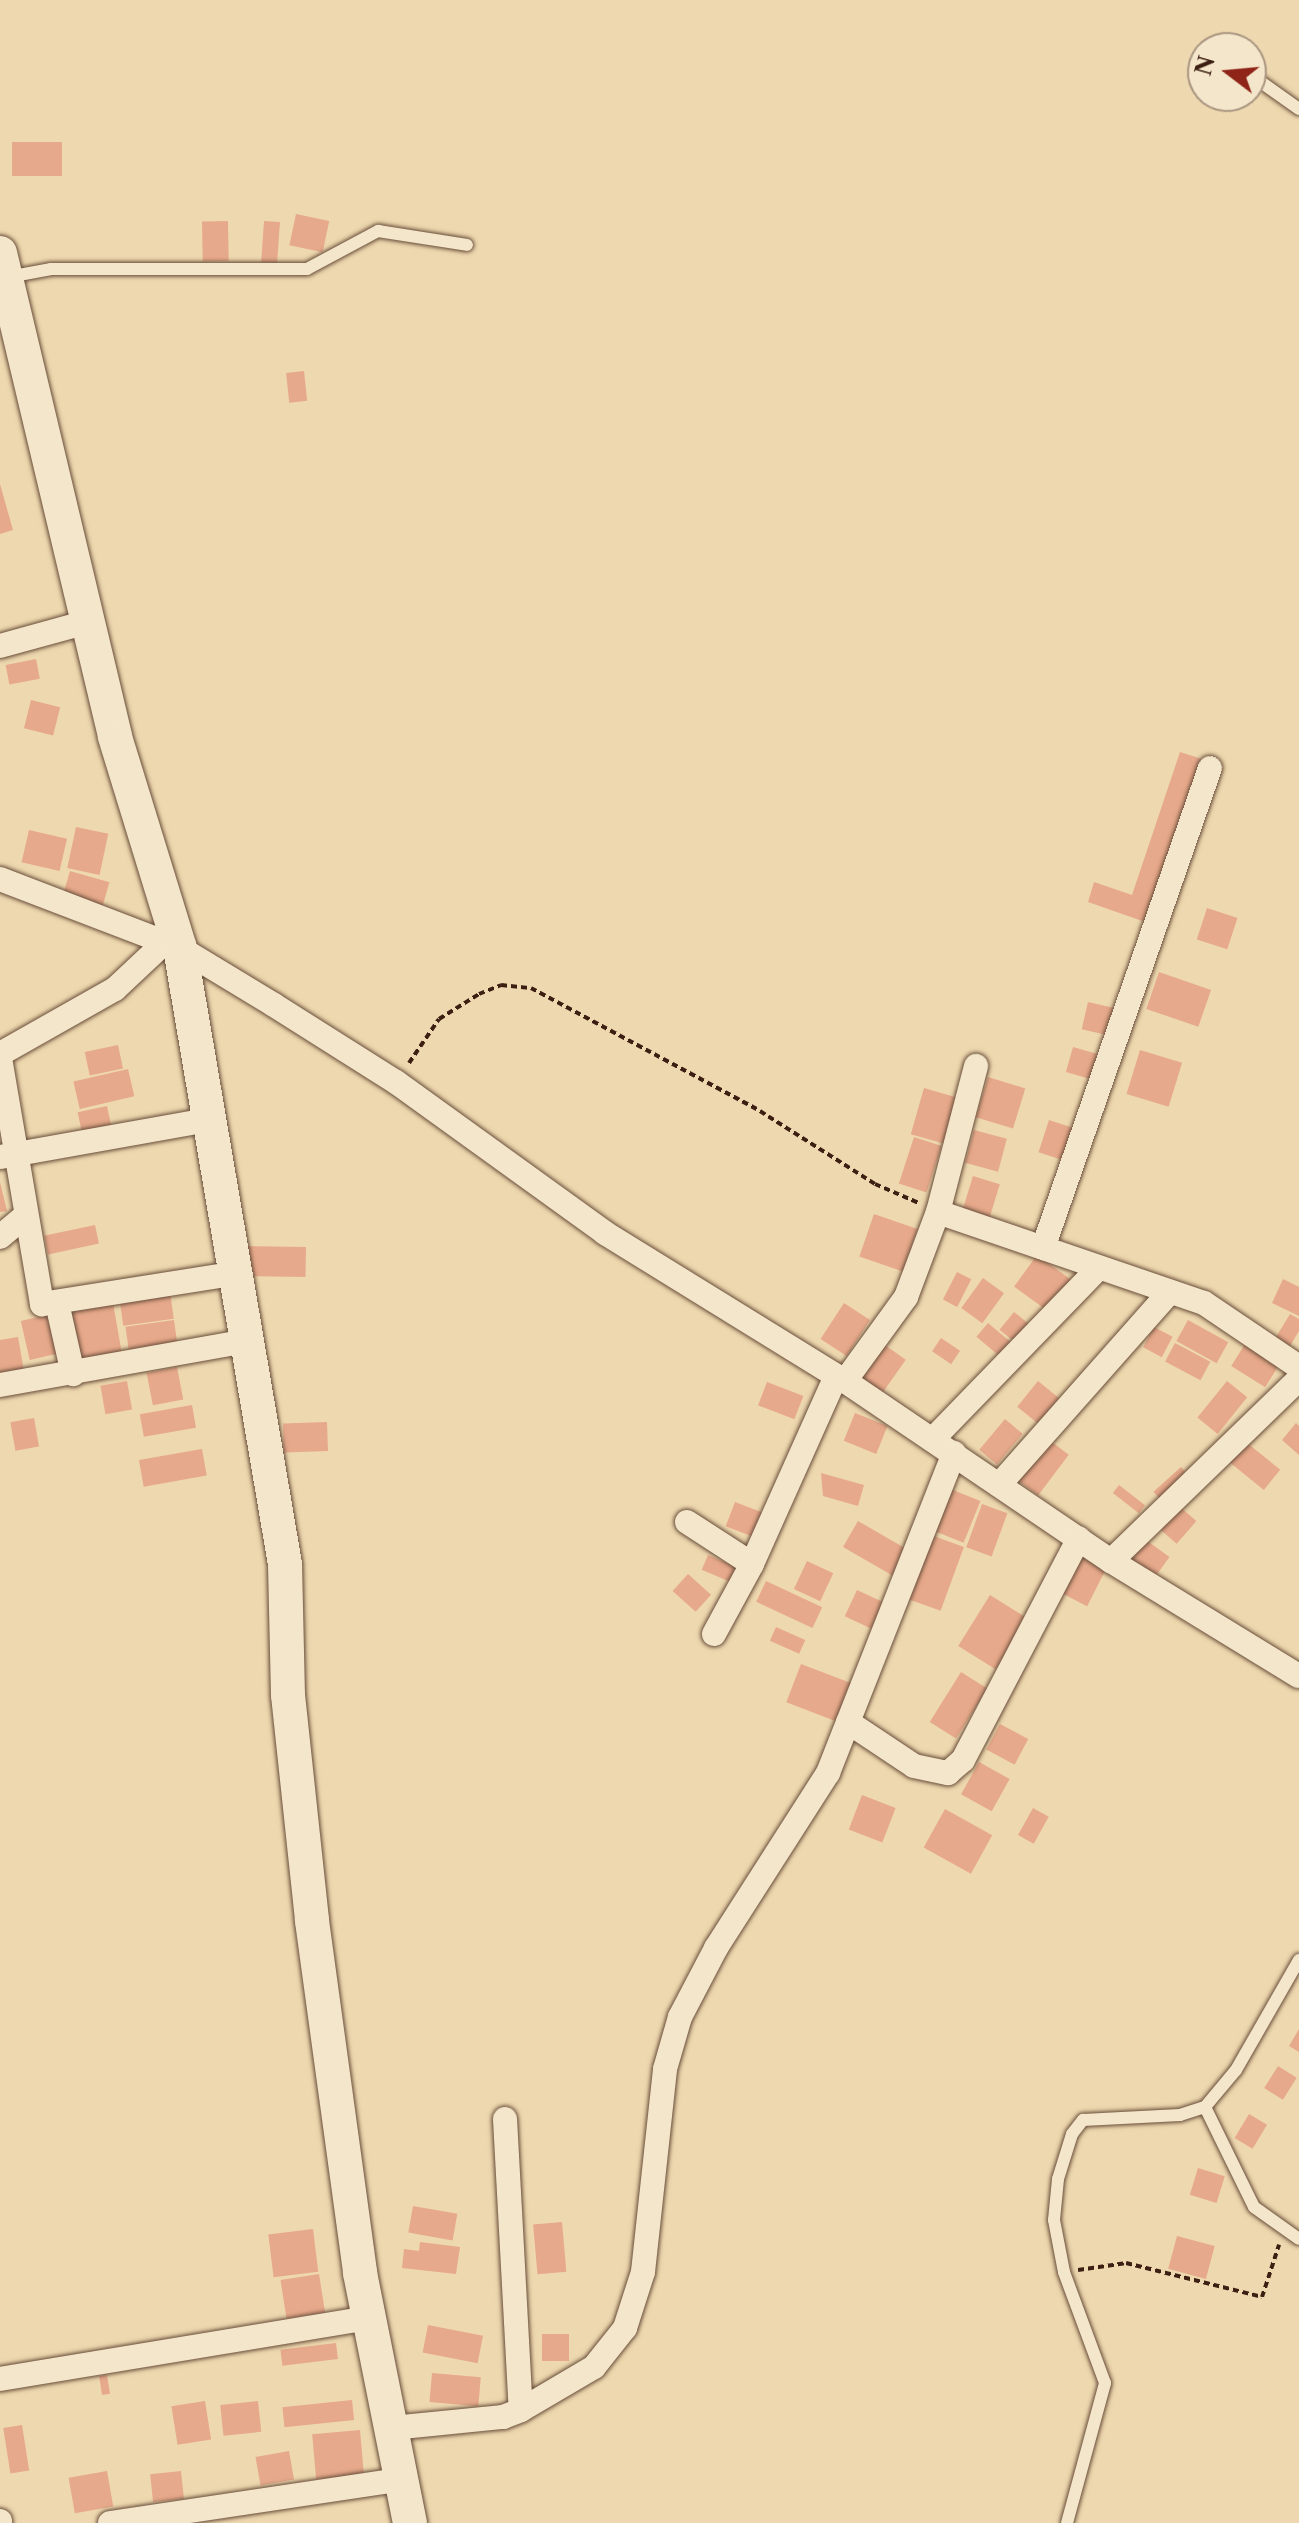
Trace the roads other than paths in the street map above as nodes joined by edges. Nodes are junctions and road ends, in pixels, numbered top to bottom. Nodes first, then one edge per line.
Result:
1 (1267, 86) edge
2 (1299, 109) edge
3 (467, 245) dead end
4 (2, 270) edge
5 (87, 622) junction
6 (0, 646) edge
7 (1210, 768) dead end
8 (0, 879) edge
9 (172, 945) junction
10 (0, 1056) edge
11 (976, 1066) dead end
12 (208, 1120) junction
13 (8, 1156) edge
14 (938, 1212) junction
15 (25, 1216) junction
16 (0, 1237) edge
17 (1043, 1248) junction
18 (1097, 1270) junction
19 (232, 1274) junction
20 (1169, 1293) junction
21 (57, 1303) junction
22 (248, 1341) junction
23 (1299, 1367) edge
24 (73, 1374) junction
25 (840, 1378) junction
26 (1299, 1379) edge
27 (0, 1385) edge
28 (933, 1439) junction
29 (954, 1453) junction
30 (999, 1485) junction
31 (687, 1522) dead end
32 (1079, 1538) junction
33 (1111, 1561) junction
34 (752, 1564) junction
35 (714, 1634) dead end
36 (1299, 1676) edge
37 (848, 1722) junction
38 (1299, 1960) edge
39 (1205, 2107) junction
40 (505, 2119) dead end
41 (1299, 2239) edge
42 (368, 2318) junction
43 (0, 2379) edge
44 (521, 2410) junction
45 (392, 2428) junction
46 (403, 2479) junction
47 (110, 2523) edge
48 (410, 2523) edge
49 (1067, 2523) edge

1 - 2 lane
3 - 4 lane
4 - 5 street
5 - 6 street
5 - 9 street
7 - 17 street
8 - 9 street
9 - 10 street
9 - 12 street
9 - 25 street
10 - 13 street
11 - 14 street
12 - 13 street
12 - 19 street
13 - 15 street
14 - 17 street
14 - 25 street
15 - 16 street
15 - 21 street
17 - 18 street
18 - 20 street
18 - 28 street
19 - 21 street
19 - 22 street
20 - 23 street
20 - 30 street
21 - 24 street
22 - 24 street
22 - 42 street
24 - 27 street
25 - 28 street
25 - 34 street
26 - 33 street
28 - 29 street
29 - 30 street
29 - 37 street
30 - 32 street
31 - 34 street
32 - 33 street
32 - 37 street
33 - 36 street
34 - 35 street
37 - 44 street
38 - 39 lane
39 - 41 lane
39 - 49 lane
40 - 44 street
42 - 43 street
42 - 45 street
44 - 45 street
45 - 46 street
46 - 47 street
46 - 48 street

